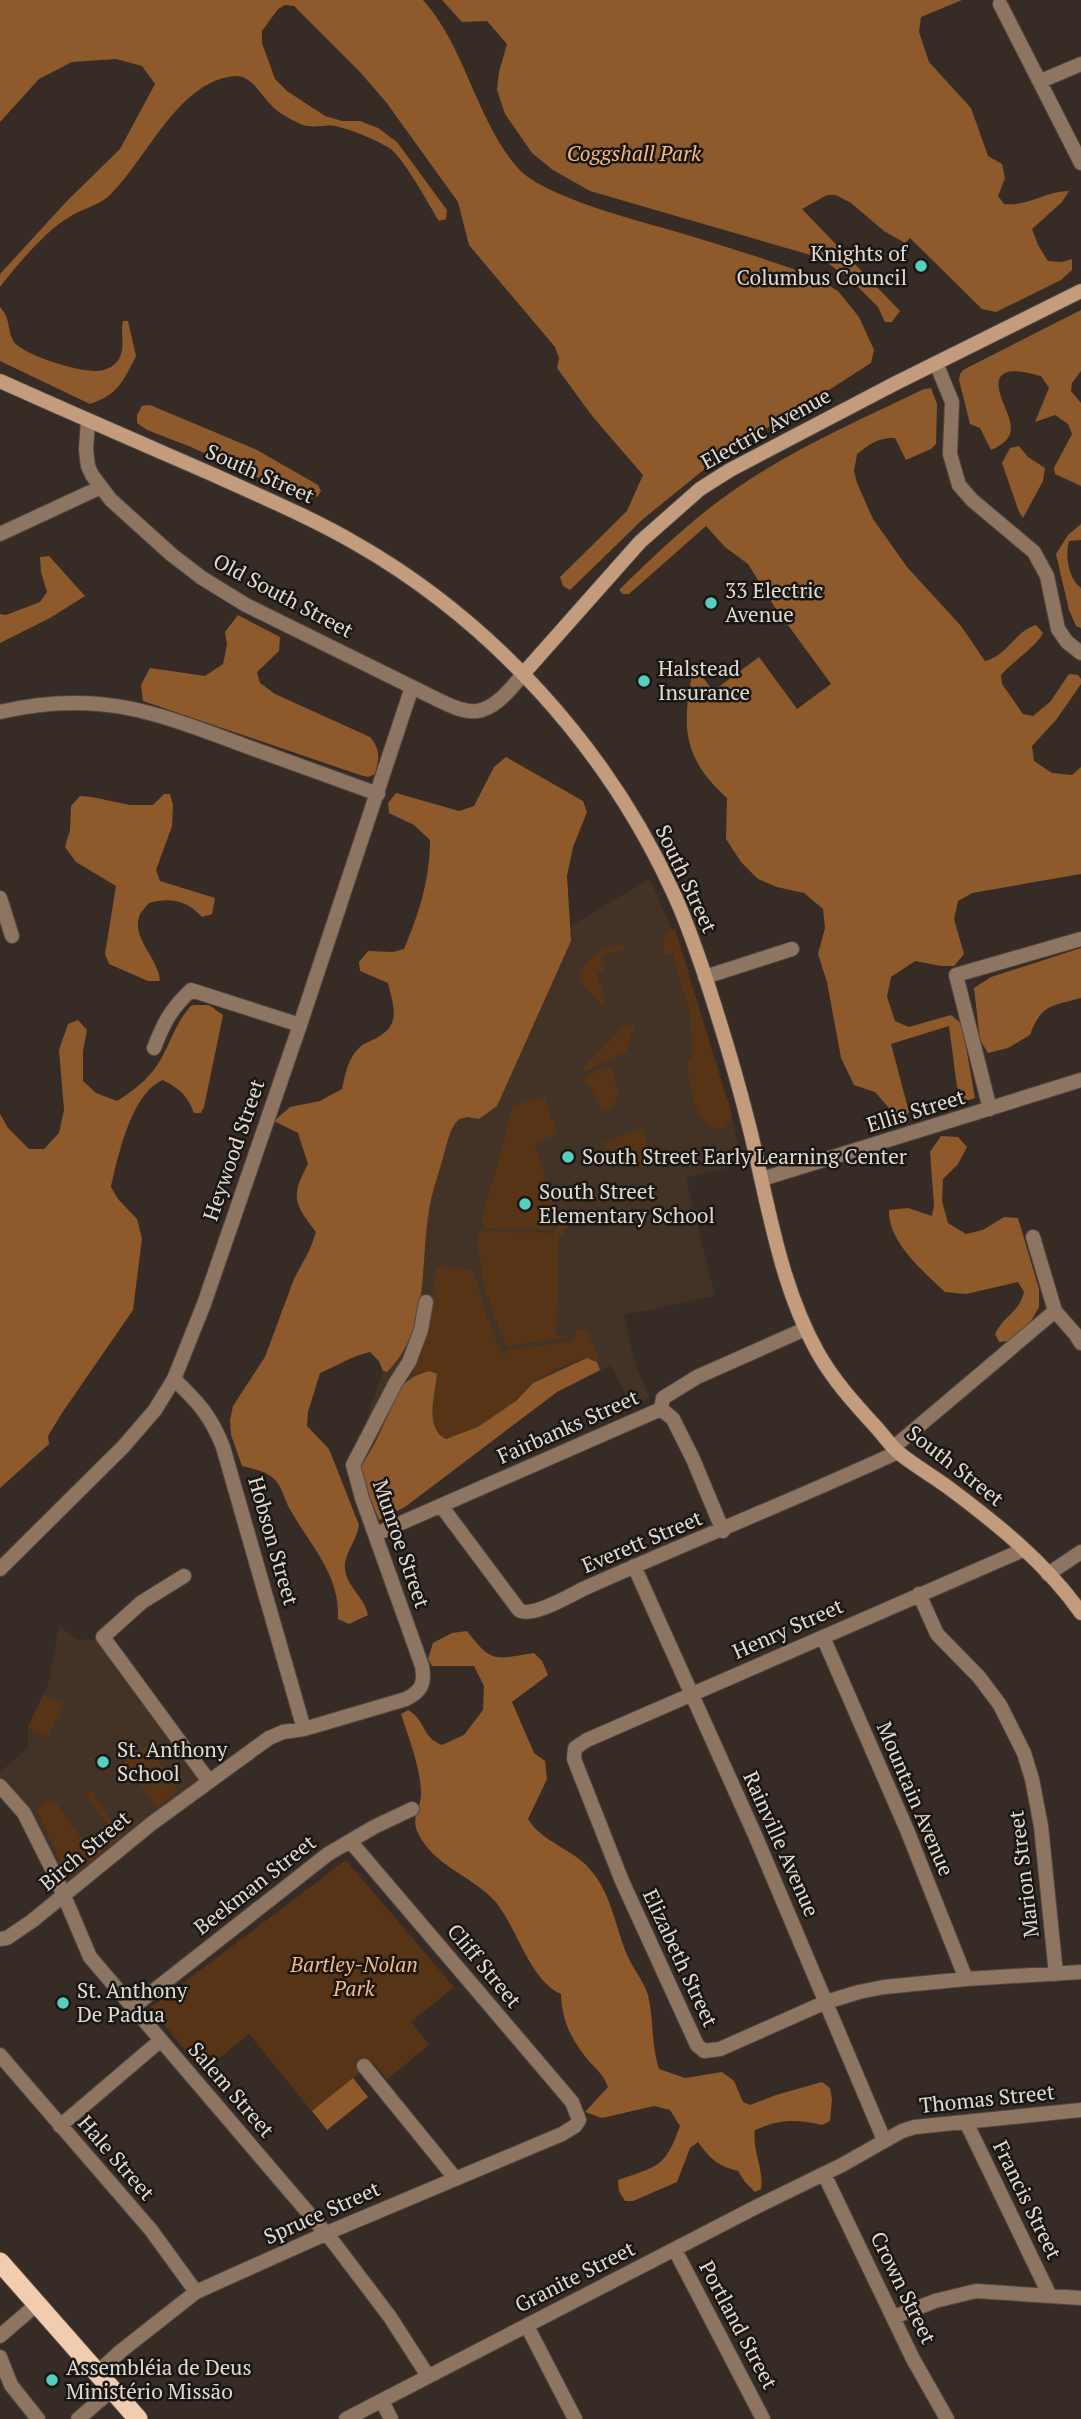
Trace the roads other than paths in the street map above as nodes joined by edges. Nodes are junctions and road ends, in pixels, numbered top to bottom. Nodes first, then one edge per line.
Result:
1 (1000, 4) dead end
2 (1081, 64) edge
3 (1041, 81) junction
4 (1081, 163) edge
5 (1081, 291) edge
6 (936, 363) junction
7 (0, 380) edge
8 (88, 420) junction
9 (99, 488) junction
10 (0, 534) edge
11 (1081, 653) edge
12 (523, 674) junction
13 (412, 687) junction
14 (0, 712) edge
15 (378, 794) junction
16 (0, 898) edge
17 (12, 936) dead end
18 (1081, 939) edge
19 (792, 949) dead end
20 (705, 977) junction
21 (300, 1025) junction
22 (154, 1048) dead end
23 (1081, 1080) edge
24 (990, 1109) junction
25 (762, 1180) junction
26 (1032, 1237) dead end
27 (426, 1302) dead end
28 (1055, 1311) junction
29 (805, 1329) junction
30 (1081, 1343) edge
31 (174, 1379) junction
32 (661, 1409) junction
33 (896, 1450) junction
34 (442, 1507) junction
35 (723, 1531) junction
36 (376, 1535) junction
37 (1023, 1550) junction
38 (1081, 1552) edge
39 (634, 1566) junction
40 (0, 1569) edge
41 (1048, 1574) junction
42 (184, 1576) dead end
43 (919, 1594) junction
44 (1081, 1613) edge
45 (823, 1637) junction
46 (421, 1689) joint
47 (692, 1694) junction
48 (304, 1728) junction
49 (574, 1751) joint
50 (208, 1780) junction
51 (0, 1786) edge
52 (412, 1809) dead end
53 (351, 1842) junction
54 (64, 1897) junction
55 (0, 1939) edge
56 (1081, 1972) edge
57 (1056, 1974) junction
58 (966, 1979) junction
59 (826, 2002) junction
60 (133, 2007) junction
61 (161, 2040) junction
62 (0, 2054) edge
63 (364, 2066) dead end
64 (1081, 2110) edge
65 (579, 2120) joint
66 (966, 2122) junction
67 (60, 2126) junction
68 (884, 2140) junction
69 (824, 2174) junction
70 (455, 2179) junction
71 (326, 2234) junction
72 (675, 2250) junction
73 (0, 2262) edge
74 (196, 2292) junction
75 (1051, 2296) junction
76 (1081, 2298) edge
77 (36, 2305) junction
78 (894, 2317) junction
79 (527, 2326) junction
80 (0, 2336) edge
81 (0, 2357) edge
82 (97, 2372) junction
83 (428, 2376) junction
84 (113, 2389) junction
85 (382, 2400) junction
86 (38, 2419) edge
87 (78, 2419) edge
88 (138, 2419) edge
89 (346, 2419) edge
90 (391, 2419) edge
91 (575, 2419) edge
92 (763, 2419) edge
93 (947, 2419) edge

1 - 3 street
2 - 3 street
3 - 4 street
5 - 6 main road, Electric Avenue
6 - 11 street
6 - 12 main road, Electric Avenue
7 - 8 main road, South Street
8 - 9 street, Old South Street
8 - 12 main road, South Street
9 - 10 street
9 - 13 street, Old South Street
12 - 13 street, Old South Street
12 - 20 main road, South Street
13 - 15 street, Heywood Street
14 - 15 street
15 - 21 street, Heywood Street
16 - 17 street
18 - 24 street
19 - 20 street
20 - 25 main road, South Street
21 - 22 street
21 - 31 street, Heywood Street
23 - 24 street, Ellis Street
24 - 25 street, Ellis Street
25 - 29 main road, South Street
26 - 28 street
27 - 36 street, Munroe Street
28 - 30 street
28 - 33 street, Everett Street
29 - 32 street, Fairbanks Street
29 - 33 main road, South Street
31 - 40 street, Heywood Street
31 - 48 street, Hobson Street
32 - 34 street, Fairbanks Street
32 - 35 street
33 - 35 street, Everett Street
33 - 37 main road, South Street
34 - 36 street, Fairbanks Street
34 - 39 street, Everett Street
35 - 39 street, Everett Street
36 - 46 street, Munroe Street
37 - 41 main road, South Street
37 - 43 street, Henry Street
38 - 41 street
39 - 47 street, Rainville Avenue
41 - 44 main road, South Street
42 - 50 street
43 - 45 street, Henry Street
43 - 57 street, Marion Street
45 - 47 street, Henry Street
45 - 58 street, Mountain Avenue
46 - 48 street, Birch Street
47 - 49 street, Henry Street
47 - 59 street, Rainville Avenue
48 - 50 street, Birch Street
49 - 59 street, Elizabeth Street
50 - 54 street, Birch Street
51 - 54 street, Salem Street
52 - 53 street, Beekman Street
53 - 60 street, Beekman Street
53 - 65 street, Cliff Street
54 - 55 street, Birch Street
54 - 60 street, Salem Street
56 - 57 street, Elizabeth Street
57 - 58 street, Elizabeth Street
58 - 59 street, Elizabeth Street
59 - 68 street, Rainville Avenue
60 - 61 street, Salem Street
61 - 67 street
61 - 71 street, Salem Street
62 - 67 street, Hale Street
63 - 70 street
64 - 66 street, Thomas Street
65 - 70 street, Spruce Street
66 - 68 street, Thomas Street
66 - 75 street, Francis Street
67 - 74 street, Hale Street
68 - 69 street, Thomas Street
69 - 72 street, Granite Street
69 - 78 street, Crown Street
70 - 71 street, Spruce Street
71 - 74 street, Spruce Street
71 - 83 street, Salem Street
72 - 79 street, Granite Street
72 - 92 street, Portland Street
73 - 77 highway
74 - 82 street, Spruce Street
75 - 76 street
75 - 78 street
77 - 80 street
77 - 82 highway
78 - 93 street, Crown Street
79 - 83 street, Granite Street
79 - 91 street
81 - 86 street
82 - 84 highway
83 - 85 street, Granite Street
84 - 87 street
84 - 88 highway
85 - 89 street, Granite Street
85 - 90 street

